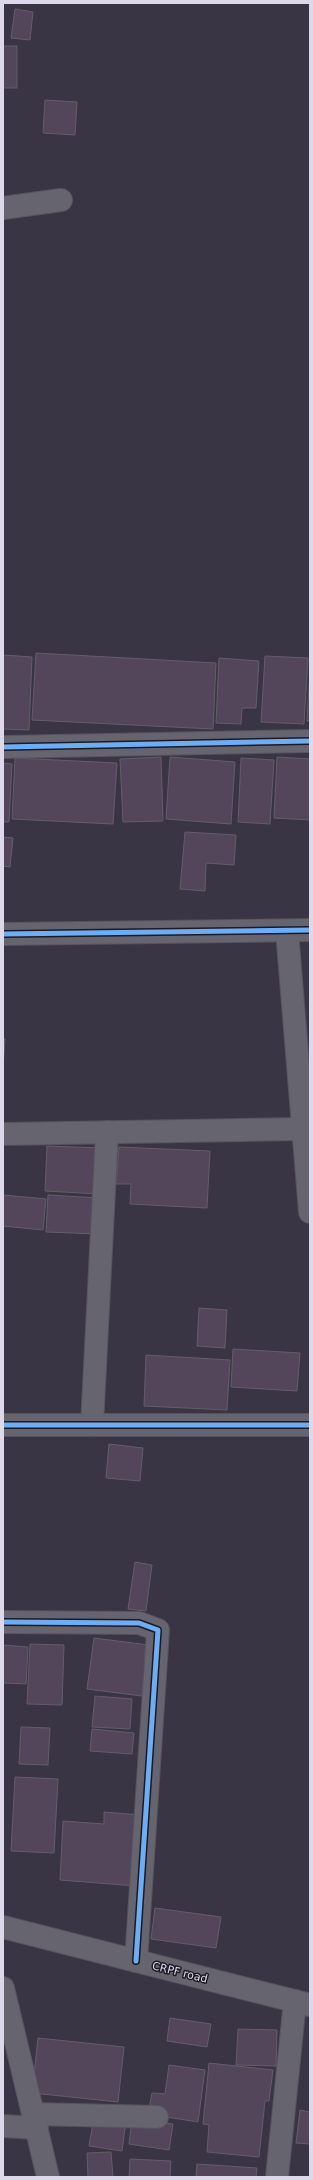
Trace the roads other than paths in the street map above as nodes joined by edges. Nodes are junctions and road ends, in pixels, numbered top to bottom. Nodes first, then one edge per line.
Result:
1 (61, 200) dead end
2 (3, 208) edge
3 (310, 741) edge
4 (3, 747) edge
5 (310, 930) edge
6 (287, 931) junction
7 (3, 934) edge
8 (303, 1129) junction
9 (108, 1132) junction
10 (3, 1134) edge
11 (310, 1212) edge
12 (3, 1425) edge
13 (92, 1425) junction
14 (310, 1425) edge
15 (3, 1622) edge
16 (3, 1927) edge
17 (136, 1962) junction
18 (3, 1988) edge
19 (302, 2003) edge
20 (157, 2118) dead end
21 (35, 2121) junction
22 (3, 2126) edge
23 (48, 2177) edge
24 (277, 2177) edge

1 - 2 street
3 - 4 street
5 - 6 street
6 - 7 street
6 - 8 street
8 - 9 street
8 - 11 street
9 - 10 street
9 - 13 street
12 - 13 street
13 - 14 street
15 - 17 street
16 - 17 street, CRPF road
17 - 19 street, CRPF road
18 - 21 street
19 - 24 street
20 - 21 street
21 - 22 street
21 - 23 street

